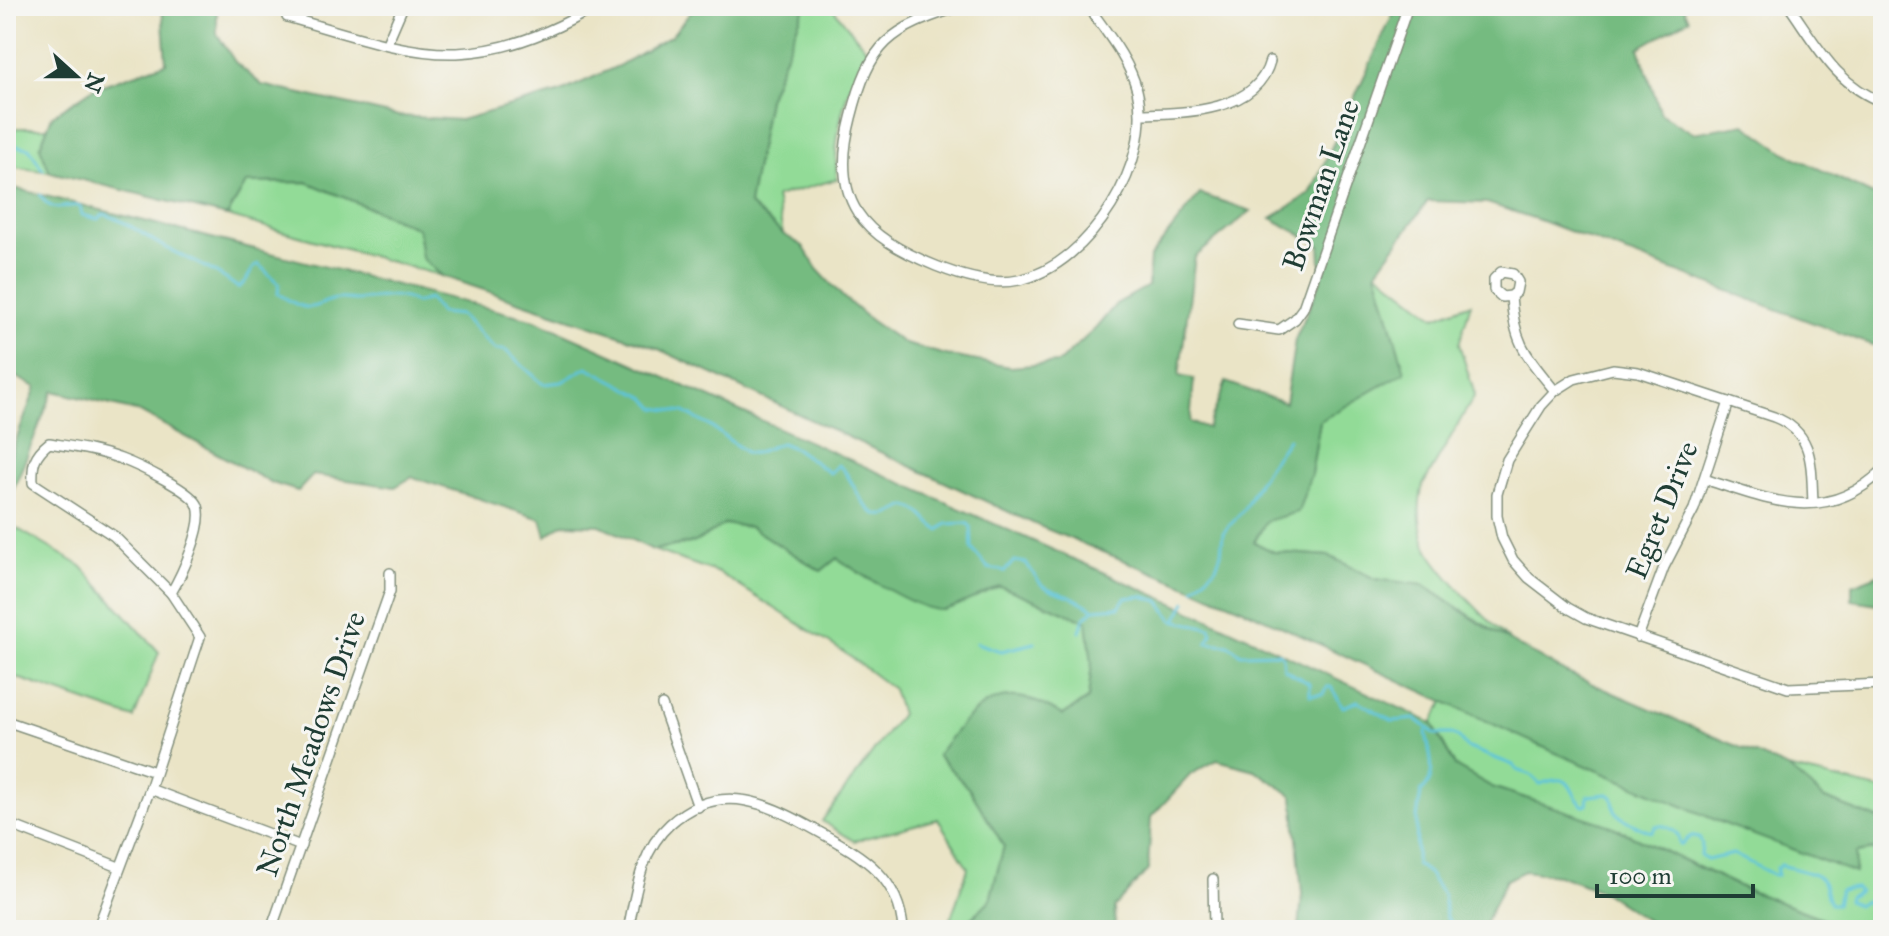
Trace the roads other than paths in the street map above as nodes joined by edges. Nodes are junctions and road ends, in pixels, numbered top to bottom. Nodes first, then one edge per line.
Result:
1 (403, 6) edge
2 (596, 6) edge
3 (916, 6) edge
4 (962, 6) edge
5 (1088, 6) edge
6 (1408, 6) edge
7 (1789, 6) edge
8 (287, 17) dead end
9 (922, 19) junction
10 (387, 43) junction
11 (1270, 61) dead end
12 (1883, 102) edge
13 (1141, 114) junction
14 (1511, 296) dead end
15 (1238, 324) dead end
16 (1555, 391) junction
17 (1729, 402) junction
18 (1883, 470) edge
19 (1704, 479) junction
20 (1813, 503) junction
21 (390, 573) dead end
22 (171, 593) junction
23 (1638, 637) junction
24 (1883, 684) edge
25 (662, 705) dead end
26 (6, 721) edge
27 (155, 772) junction
28 (150, 789) junction
29 (698, 807) junction
30 (6, 823) edge
31 (301, 846) junction
32 (119, 867) junction
33 (1213, 879) dead end
34 (97, 930) edge
35 (271, 930) edge
36 (628, 930) edge
37 (903, 930) edge
38 (1214, 930) edge

1 - 10 street
2 - 10 street
3 - 9 street
4 - 9 street
5 - 13 street
6 - 15 street, Bowman Lane
7 - 12 street
8 - 10 street
9 - 13 street
11 - 13 street
14 - 16 street
16 - 17 street
16 - 23 street
17 - 19 street, Egret Drive
17 - 20 street
18 - 20 street
19 - 20 street
19 - 23 street, Egret Drive
21 - 31 street, North Meadows Drive
22 - 22 street
22 - 27 street
23 - 24 street
25 - 29 street
26 - 27 street
27 - 28 street
28 - 31 street
28 - 32 street
29 - 36 street
29 - 37 street
30 - 32 street
31 - 35 street, North Meadows Drive
32 - 34 street
33 - 38 street

